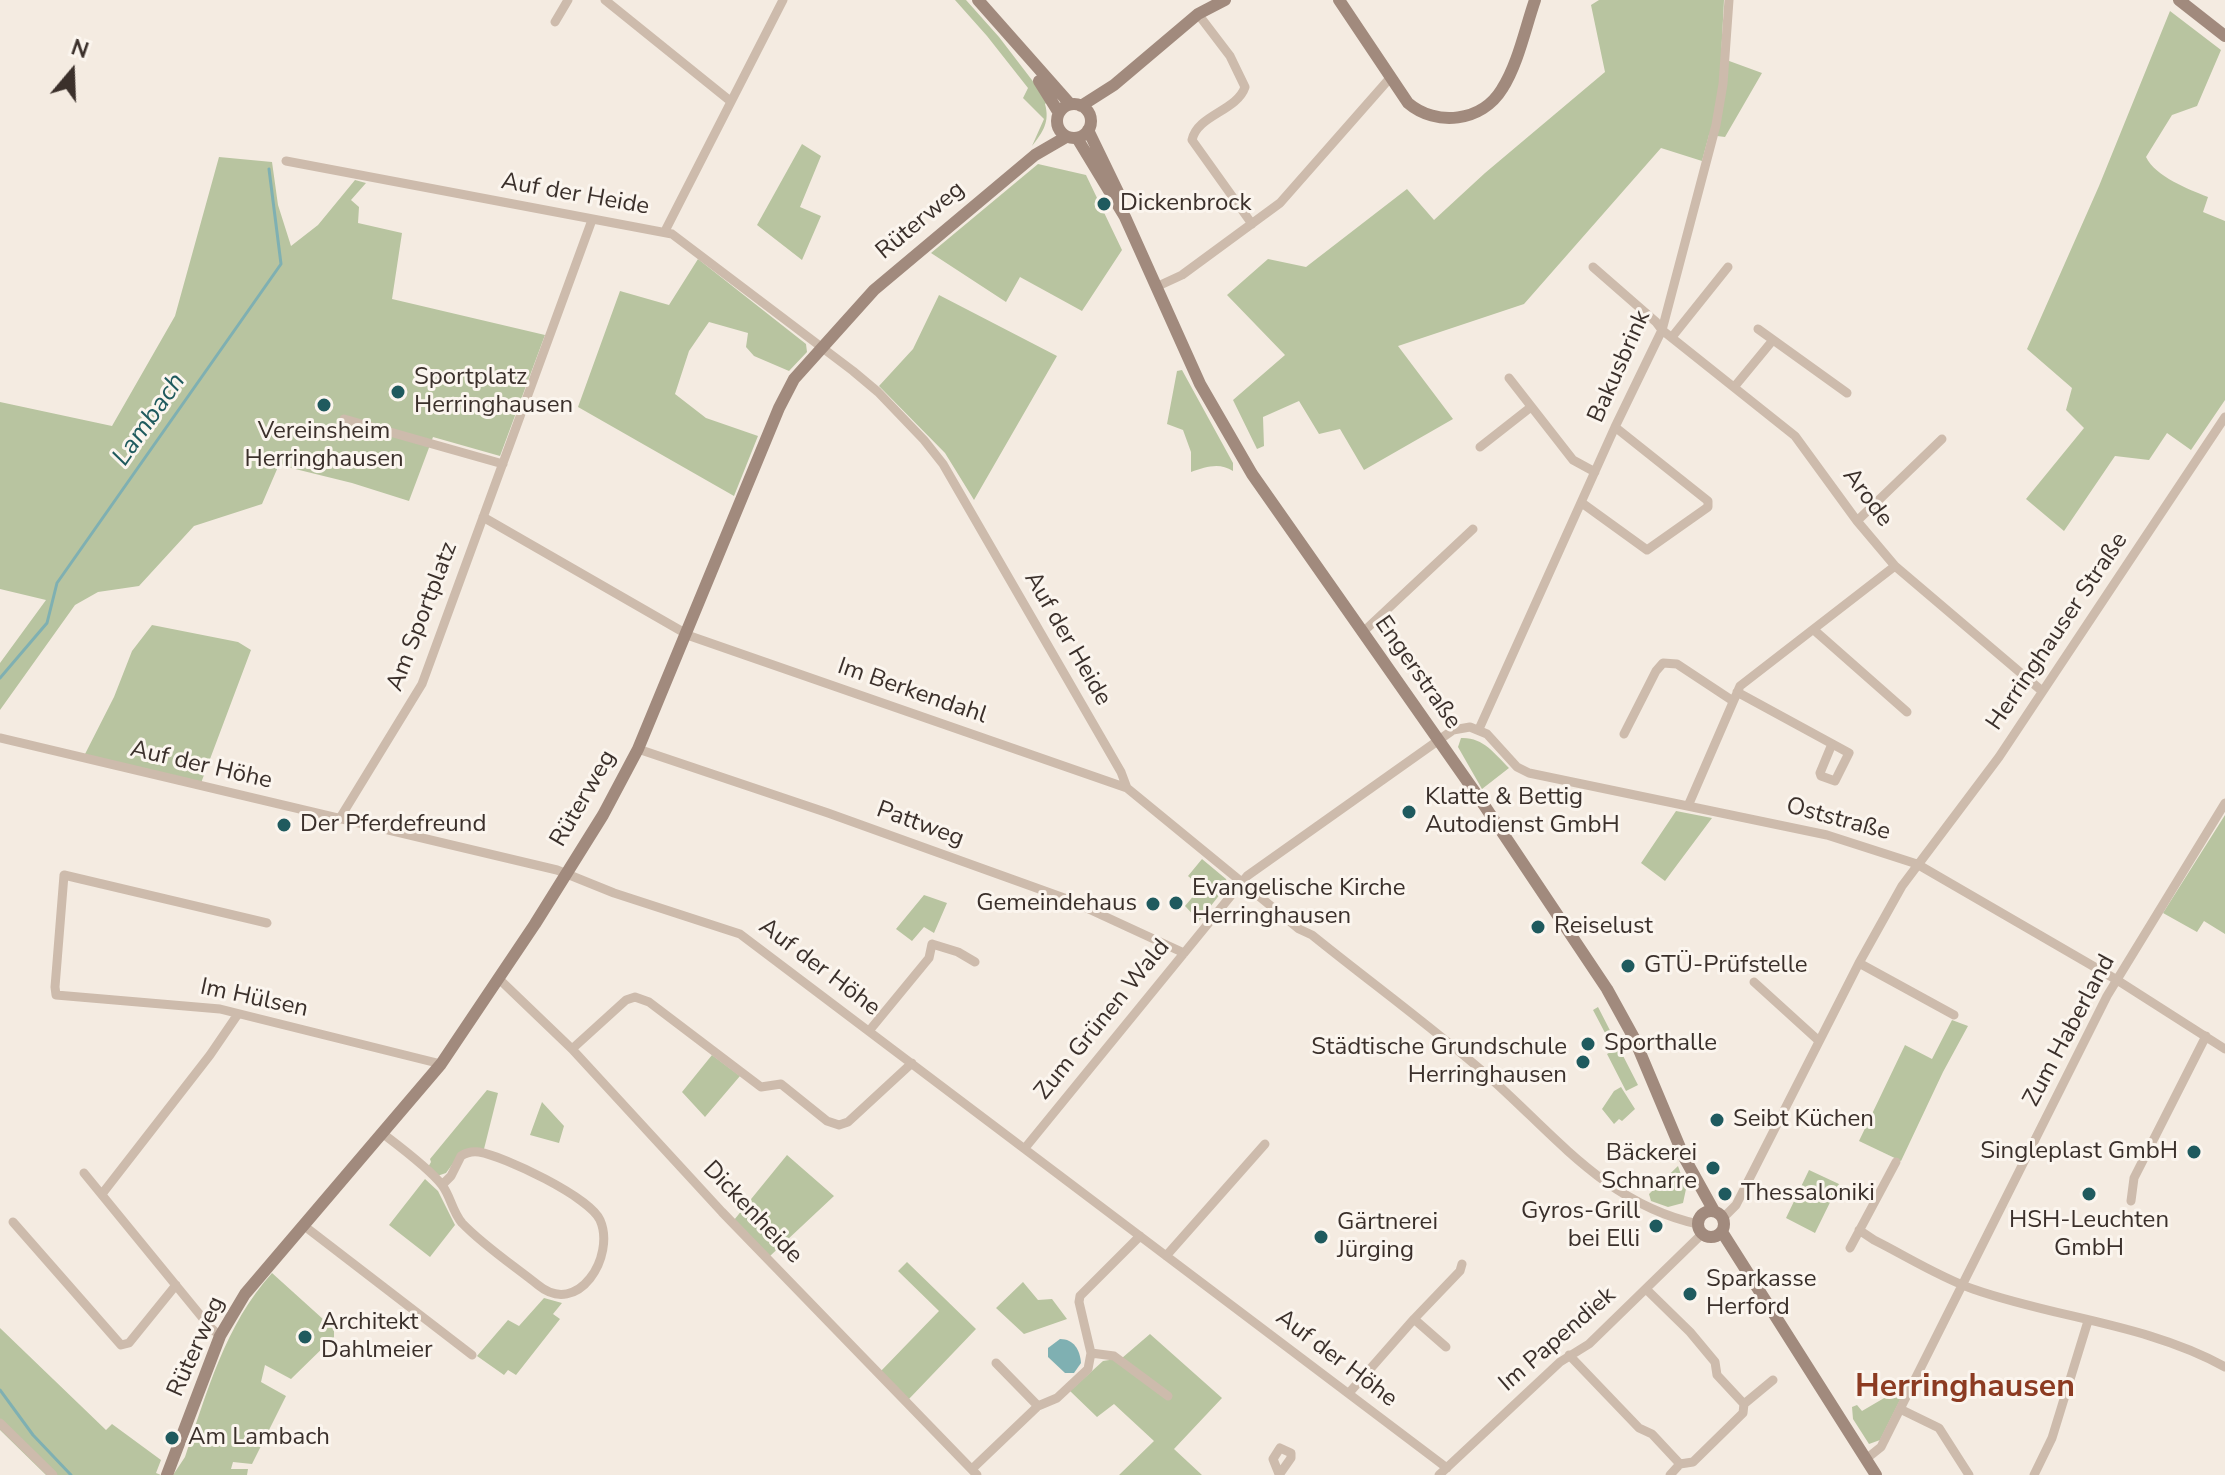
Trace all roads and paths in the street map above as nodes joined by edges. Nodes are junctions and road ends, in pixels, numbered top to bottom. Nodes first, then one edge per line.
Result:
1 (568, 0) edge
2 (605, 0) edge
3 (783, 0) edge
4 (978, 0) edge
5 (1339, 0) edge
6 (1535, 0) edge
7 (1729, 0) edge
8 (2179, 0) edge
9 (1216, 1) edge
10 (1198, 14) junction
11 (555, 22) dead end
12 (2225, 36) edge
13 (1031, 63) junction
14 (1390, 78) junction
15 (729, 100) junction
16 (1080, 109) junction
17 (1059, 113) junction
18 (1072, 133) junction
19 (286, 161) dead end
20 (592, 220) junction
21 (1252, 224) junction
22 (665, 231) junction
23 (1593, 267) dead end
24 (1728, 267) dead end
25 (1156, 287) junction
26 (1758, 329) dead end
27 (1662, 330) junction
28 (1672, 337) junction
29 (1773, 340) junction
30 (821, 348) junction
31 (1509, 378) dead end
32 (1735, 386) junction
33 (1847, 393) dead end
34 (1531, 407) junction
35 (2225, 417) edge
36 (344, 419) dead end
37 (1615, 427) junction
38 (1942, 439) dead end
39 (1480, 447) dead end
40 (503, 464) junction
41 (1595, 472) junction
42 (1582, 503) junction
43 (483, 517) junction
44 (1857, 521) junction
45 (1473, 529) dead end
46 (1895, 566) junction
47 (1814, 630) junction
48 (684, 633) junction
49 (1362, 633) junction
50 (2042, 691) junction
51 (1735, 696) junction
52 (1907, 712) dead end
53 (1479, 729) junction
54 (1624, 734) dead end
55 (0, 738) edge
56 (1437, 740) junction
57 (1832, 744) dead end
58 (638, 749) junction
59 (1127, 788) junction
60 (2225, 803) edge
61 (1688, 806) junction
62 (340, 818) junction
63 (1917, 864) junction
64 (566, 874) junction
65 (1242, 882) junction
66 (267, 923) dead end
67 (1184, 953) junction
68 (975, 962) dead end
69 (1859, 963) junction
70 (498, 978) junction
71 (2117, 980) junction
72 (1754, 982) dead end
73 (238, 1014) junction
74 (1954, 1015) dead end
75 (869, 1031) junction
76 (2206, 1036) junction
77 (1819, 1041) junction
78 (572, 1049) junction
79 (2225, 1049) edge
80 (912, 1063) junction
81 (441, 1064) junction
82 (382, 1133) junction
83 (1265, 1144) dead end
84 (1025, 1148) junction
85 (1896, 1162) dead end
86 (84, 1173) dead end
87 (442, 1185) junction
88 (102, 1194) junction
89 (2131, 1201) dead end
90 (13, 1222) dead end
91 (1711, 1224) junction
92 (303, 1225) junction
93 (1859, 1230) junction
94 (1140, 1236) junction
95 (1850, 1248) dead end
96 (1166, 1256) junction
97 (1462, 1264) dead end
98 (1961, 1284) junction
99 (176, 1285) junction
100 (1646, 1289) junction
101 (1414, 1319) junction
102 (2088, 1321) junction
103 (220, 1336) junction
104 (1446, 1347) dead end
105 (1091, 1353) junction
106 (472, 1355) dead end
107 (1569, 1355) junction
108 (996, 1363) dead end
109 (2225, 1367) edge
110 (1773, 1380) dead end
111 (1349, 1393) junction
112 (1168, 1396) dead end
113 (1744, 1404) junction
114 (1038, 1406) junction
115 (1900, 1409) junction
116 (0, 1423) edge
117 (1866, 1459) junction
118 (1680, 1464) junction
119 (1443, 1471) edge
120 (974, 1472) edge
121 (53, 1475) edge
122 (167, 1475) edge
123 (1670, 1475) edge
124 (1876, 1475) edge
125 (1969, 1475) edge
126 (2034, 1475) edge

1 - 11 street
2 - 15 street
3 - 15 street
4 - 13 street
5 - 14 street
6 - 14 street
7 - 27 street, Bakusbrink
8 - 12 street
9 - 10 street
10 - 16 street
10 - 21 street
13 - 16 street
13 - 17 street
14 - 21 street
15 - 22 street
16 - 17 street
16 - 18 street
17 - 18 street
18 - 25 street, Engerstraße
18 - 30 street, Rüterweg
19 - 20 street, Auf der Heide
20 - 22 street, Auf der Heide
20 - 40 street, Am Sportplatz
21 - 25 street
22 - 30 street, Auf der Heide
23 - 27 street, Arode
24 - 28 street
25 - 49 street, Engerstraße
26 - 29 street
27 - 28 street, Arode
27 - 37 street, Bakusbrink
28 - 32 street, Arode
29 - 32 street
29 - 33 street
30 - 48 street, Rüterweg
30 - 59 street, Auf der Heide
31 - 34 street
32 - 44 street, Arode
34 - 39 street
34 - 41 street
35 - 50 street, Herringhauser Straße
36 - 40 street
37 - 41 street, Bakusbrink
37 - 42 street
38 - 44 street
40 - 43 street, Am Sportplatz
41 - 42 street, Bakusbrink
42 - 53 street, Bakusbrink
43 - 48 street, Im Berkendahl
43 - 62 street, Am Sportplatz
44 - 46 street, Arode
45 - 49 street
46 - 47 street
46 - 50 street, Arode
47 - 51 street
47 - 52 street
48 - 58 street, Rüterweg
48 - 59 street, Im Berkendahl
49 - 56 street, Engerstraße
50 - 63 street, Herringhauser Straße
51 - 54 street
51 - 57 street
51 - 61 street
53 - 56 street
53 - 61 street, Oststraße
55 - 62 street, Auf der Höhe
56 - 65 street, Zum Grünen Wald
56 - 91 street, Engerstraße
58 - 64 street, Rüterweg
58 - 67 street, Pattweg
59 - 65 street, Auf der Heide
60 - 71 street, Zum Haberland
61 - 63 street, Oststraße
62 - 64 street, Auf der Höhe
63 - 69 street, Im Papendiek
63 - 71 street, Oststraße
64 - 70 street, Rüterweg
64 - 75 street, Auf der Höhe
65 - 67 street, Zum Grünen Wald
65 - 91 street, Auf der Heide
66 - 73 street, Im Hülsen
67 - 84 street, Zum Grünen Wald
68 - 75 street
69 - 74 street
69 - 77 street, Im Papendiek
70 - 78 street, Dickenheide
70 - 81 street, Rüterweg
71 - 76 street, Oststraße
71 - 98 street, Zum Haberland
72 - 77 street
73 - 81 street, Im Hülsen
73 - 88 street
75 - 80 street, Auf der Höhe
76 - 79 street, Oststraße
76 - 89 street
77 - 91 street, Im Papendiek
78 - 80 street
78 - 120 street, Dickenheide
80 - 84 street, Auf der Höhe
81 - 82 street, Rüterweg
82 - 87 street
82 - 92 street, Rüterweg
83 - 96 street
84 - 94 street, Auf der Höhe
85 - 93 street
86 - 88 street
87 - 87 street
88 - 99 street
90 - 99 street
91 - 100 street, Im Papendiek
91 - 117 street, Engerstraße
92 - 103 street, Rüterweg
92 - 106 street
93 - 95 street
93 - 98 street
94 - 96 street, Auf der Höhe
94 - 105 street
96 - 111 street, Auf der Höhe
97 - 101 street
98 - 102 street
98 - 115 street, Zum Haberland
99 - 103 street
100 - 107 street, Im Papendiek
100 - 113 street
101 - 104 street
101 - 111 street
102 - 109 street
102 - 126 street
103 - 122 street, Rüterweg
105 - 112 street
105 - 114 street
107 - 118 street
107 - 119 street, Im Papendiek
108 - 114 street
110 - 113 street
111 - 119 street, Auf der Höhe
113 - 118 street
114 - 120 street
115 - 117 street, Zum Haberland
115 - 125 street
116 - 121 street
117 - 124 street, Engerstraße
118 - 123 street

